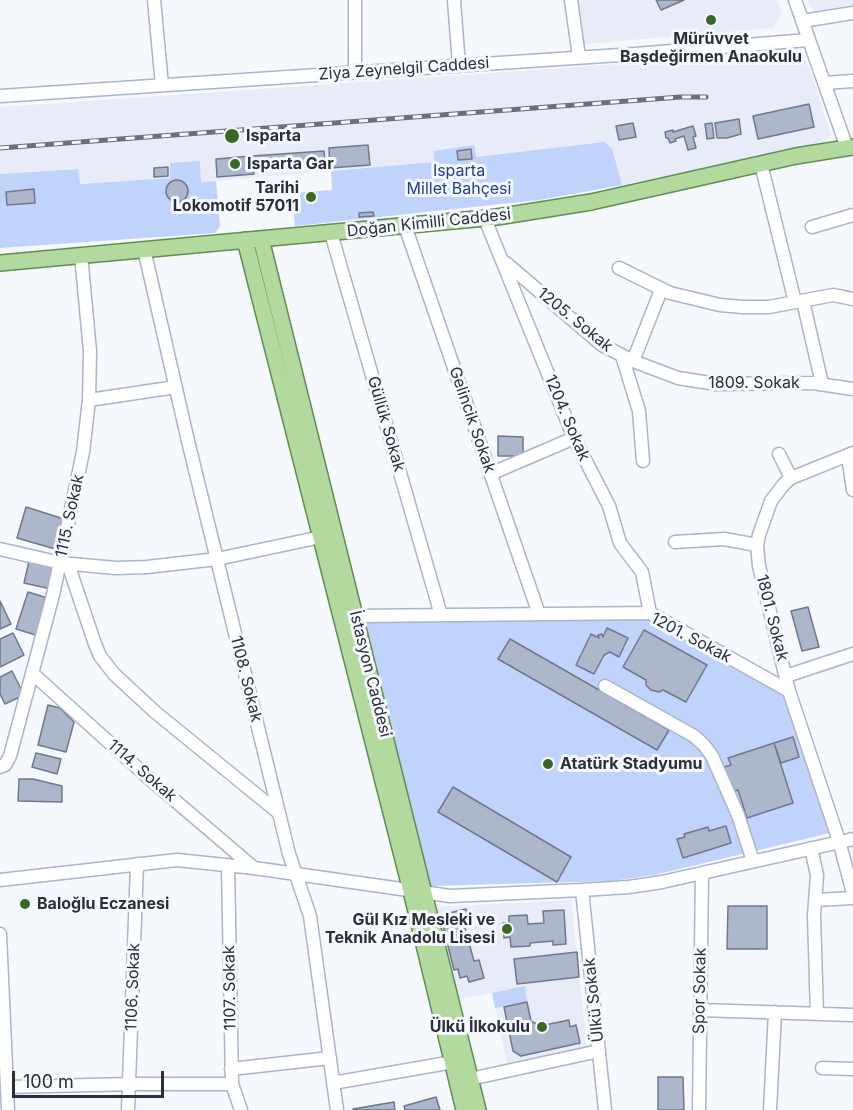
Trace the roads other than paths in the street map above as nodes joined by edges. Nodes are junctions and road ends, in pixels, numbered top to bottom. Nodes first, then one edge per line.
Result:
1 (154, 0) edge
2 (355, 0) edge
3 (454, 0) edge
4 (571, 0) edge
5 (795, 0) edge
6 (853, 13) edge
7 (802, 21) junction
8 (808, 40) junction
9 (579, 57) junction
10 (459, 66) junction
11 (355, 71) junction
12 (853, 81) edge
13 (824, 83) junction
14 (162, 85) junction
15 (0, 96) edge
16 (851, 148) edge
17 (761, 164) junction
18 (853, 215) edge
19 (485, 219) junction
20 (405, 226) junction
21 (812, 227) dead end
22 (331, 233) junction
23 (253, 240) junction
24 (144, 249) junction
25 (81, 255) junction
26 (502, 260) junction
27 (0, 262) edge
28 (619, 268) dead end
29 (661, 290) junction
30 (853, 299) edge
31 (799, 301) junction
32 (628, 358) junction
33 (822, 384) junction
34 (176, 387) junction
35 (853, 389) edge
36 (89, 400) junction
37 (574, 438) junction
38 (779, 454) dead end
39 (851, 454) edge
40 (643, 461) dead end
41 (490, 474) junction
42 (791, 478) junction
43 (853, 490) edge
44 (321, 537) junction
45 (675, 542) dead end
46 (757, 545) junction
47 (0, 549) edge
48 (217, 559) junction
49 (64, 563) junction
50 (650, 613) junction
51 (539, 614) junction
52 (441, 615) junction
53 (355, 616) junction
54 (853, 654) edge
55 (32, 673) junction
56 (786, 676) junction
57 (605, 686) dead end
58 (789, 691) junction
59 (0, 767) edge
60 (279, 813) junction
61 (853, 839) edge
62 (839, 841) junction
63 (812, 848) junction
64 (753, 861) junction
65 (138, 864) junction
66 (228, 865) junction
67 (254, 868) junction
68 (295, 873) junction
69 (702, 873) junction
70 (0, 880) edge
71 (582, 890) junction
72 (418, 892) junction
73 (853, 893) edge
74 (853, 898) edge
75 (815, 900) junction
76 (0, 934) edge
77 (700, 1010) junction
78 (775, 1012) junction
79 (817, 1014) junction
80 (853, 1016) edge
81 (599, 1051) junction
82 (330, 1058) junction
83 (453, 1062) junction
84 (822, 1068) dead end
85 (231, 1069) junction
86 (853, 1069) edge
87 (470, 1079) junction
88 (333, 1083) junction
89 (129, 1084) junction
90 (232, 1084) junction
91 (7, 1086) junction
92 (8, 1110) edge
93 (128, 1110) edge
94 (241, 1110) edge
95 (337, 1110) edge
96 (464, 1110) edge
97 (478, 1110) edge
98 (605, 1110) edge
99 (699, 1110) edge
100 (770, 1110) edge

1 - 14 street
2 - 11 street
3 - 10 street
4 - 9 street
5 - 7 street
6 - 7 street
7 - 8 street
8 - 9 street, Ziya Zeynelgil Caddesi
8 - 13 street
9 - 10 street, Ziya Zeynelgil Caddesi
10 - 11 street, Ziya Zeynelgil Caddesi
11 - 14 street, Ziya Zeynelgil Caddesi
12 - 13 street
13 - 16 street
14 - 15 street, Ziya Zeynelgil Caddesi
16 - 17 main road, Doğan Kimilli Caddesi
17 - 19 main road, Doğan Kimilli Caddesi
17 - 31 street
18 - 21 street
19 - 20 main road, Doğan Kimilli Caddesi
19 - 26 street, 1204. Sokak
20 - 22 main road, Doğan Kimilli Caddesi
20 - 41 street, Gelincik Sokak
22 - 23 main road, Doğan Kimilli Caddesi
22 - 52 street, Güllük Sokak
23 - 24 main road, Doğan Kimilli Caddesi
23 - 44 main road, İstasyon Caddesi
23 - 53 main road, İstasyon Caddesi
24 - 25 main road, Doğan Kimilli Caddesi
24 - 34 street, 1108. Sokak
25 - 27 main road, Doğan Kimilli Caddesi
25 - 36 street, 1115. Sokak
26 - 32 street, 1205. Sokak
26 - 37 street, 1204. Sokak
28 - 29 street
29 - 31 street
29 - 32 street
30 - 31 street
31 - 33 street
32 - 33 street, 1809. Sokak
32 - 40 street, 1205. Sokak
33 - 35 street, 1809. Sokak
34 - 36 street
34 - 48 street, 1108. Sokak
36 - 49 street, 1115. Sokak
37 - 41 street
37 - 50 street, 1204. Sokak
38 - 42 street
39 - 42 street
39 - 43 street
41 - 51 street, Gelincik Sokak
42 - 46 street
44 - 48 street
44 - 72 main road, İstasyon Caddesi
45 - 46 street
46 - 56 street, 1801. Sokak
47 - 49 street
48 - 49 street
48 - 60 street, 1108. Sokak
49 - 55 street, 1115. Sokak
49 - 60 street
50 - 51 street, 1201. Sokak
50 - 58 street, 1201. Sokak
51 - 52 street, 1201. Sokak
52 - 53 street, 1201. Sokak
53 - 72 main road, İstasyon Caddesi
54 - 56 street
55 - 59 street, 1115. Sokak
55 - 67 street, 1114. Sokak
56 - 58 street, 1801. Sokak
57 - 64 street
58 - 62 street
60 - 68 street, 1108. Sokak
61 - 62 street
62 - 63 street
62 - 73 street
63 - 64 street
63 - 75 street
64 - 69 street
65 - 66 street
65 - 70 street
65 - 89 street, 1106. Sokak
66 - 67 street
66 - 85 street, 1107. Sokak
67 - 68 street
68 - 72 street
68 - 82 street, 1108. Sokak
69 - 71 street
69 - 77 street, Spor Sokak
71 - 72 street
71 - 81 street, Ülkü Sokak
72 - 83 main road, İstasyon Caddesi
72 - 87 main road, İstasyon Caddesi
74 - 75 street
75 - 79 street
76 - 91 street
77 - 78 street
77 - 99 street, Spor Sokak
78 - 79 street
78 - 100 street
79 - 80 street
81 - 87 street
81 - 98 street, Ülkü Sokak
82 - 85 street
82 - 88 street, 1108. Sokak
83 - 88 street
83 - 96 main road, İstasyon Caddesi
84 - 86 street
85 - 90 street, 1107. Sokak
87 - 97 main road, İstasyon Caddesi
88 - 95 street, 1108. Sokak
89 - 90 street
89 - 91 street
89 - 93 street, 1106. Sokak
90 - 94 street, 1107. Sokak
91 - 92 street

